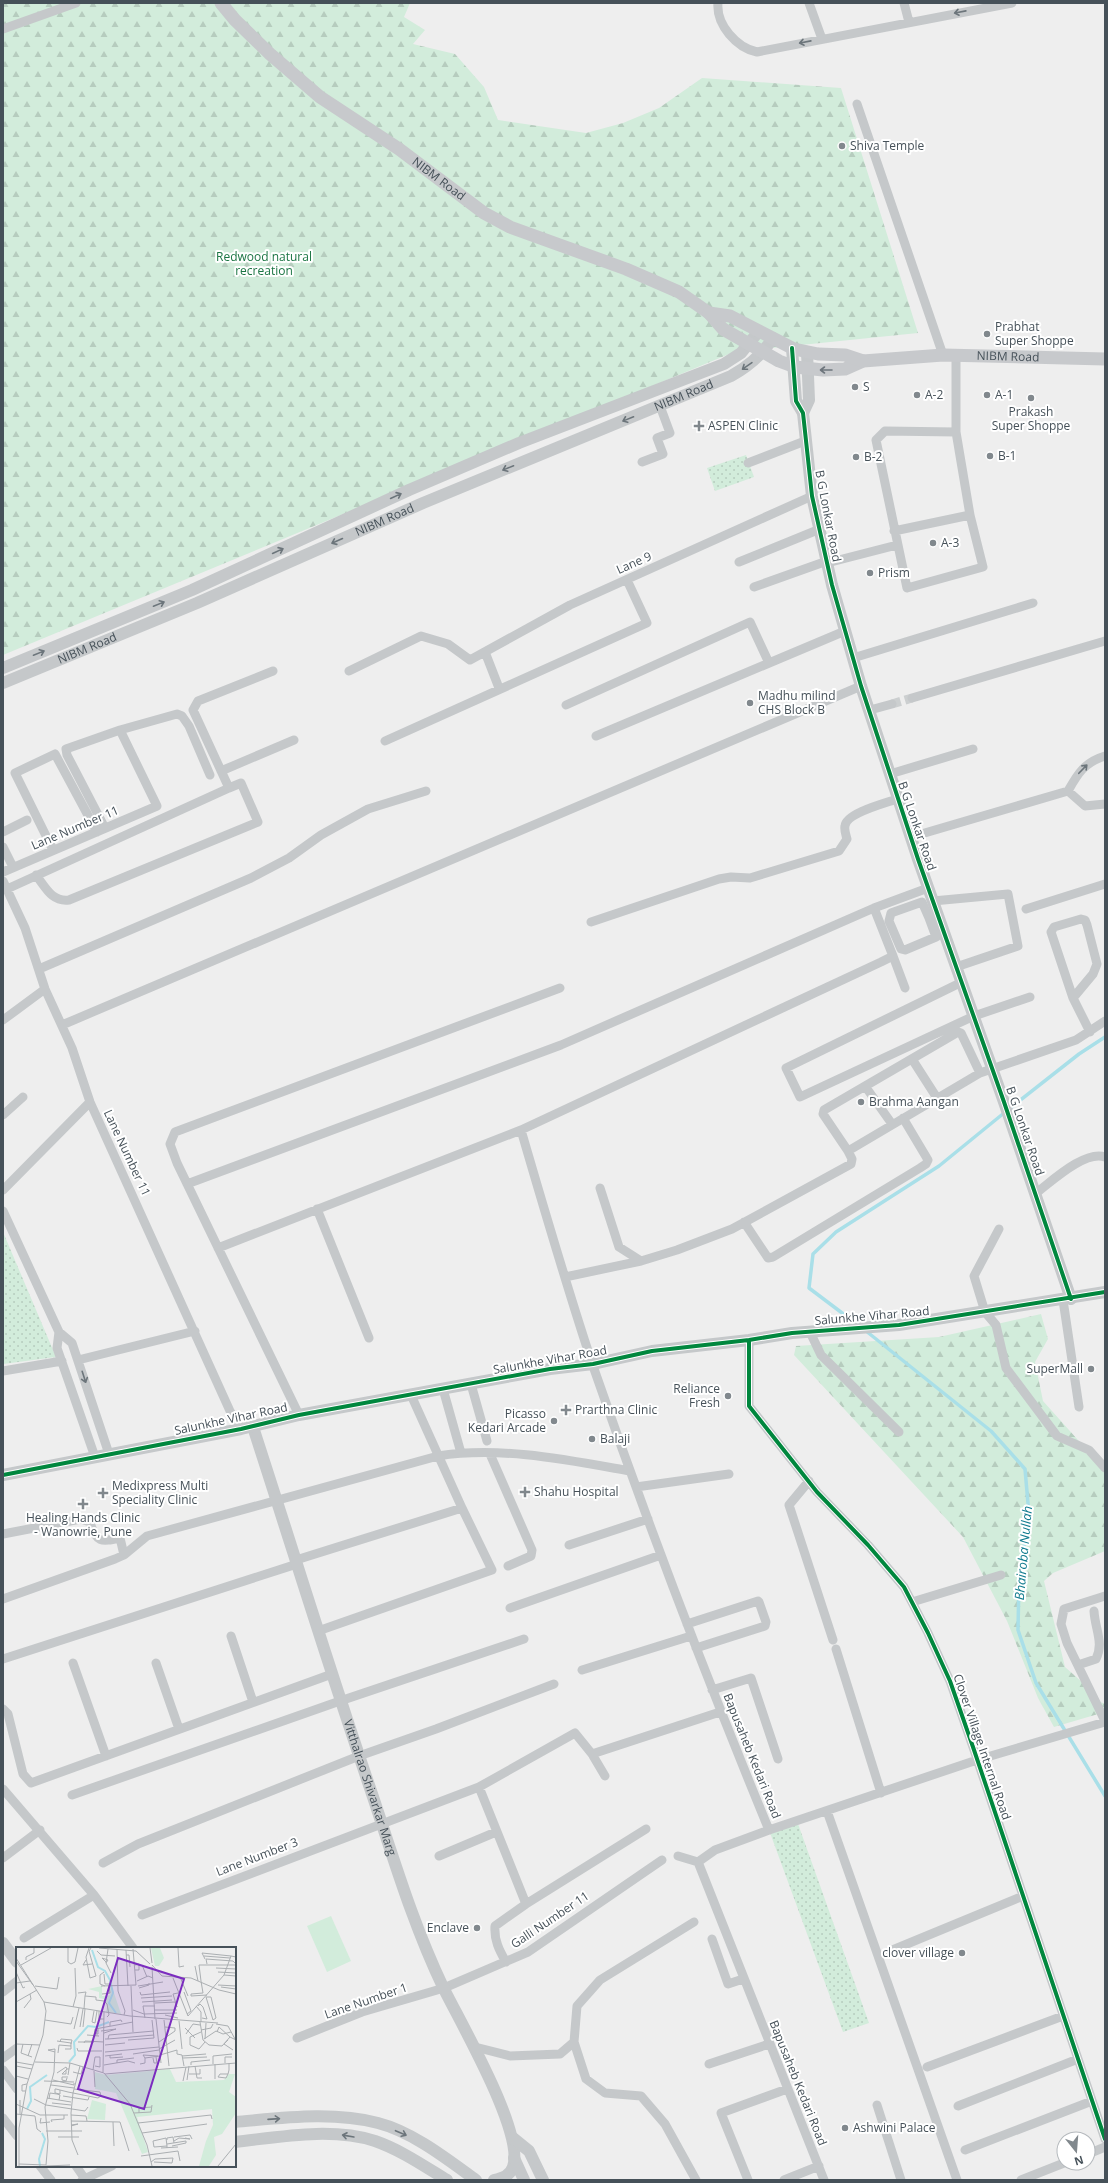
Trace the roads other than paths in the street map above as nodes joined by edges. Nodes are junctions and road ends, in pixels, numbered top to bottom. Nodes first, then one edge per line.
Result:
1 (76, 3) edge
2 (221, 3) edge
3 (718, 3) edge
4 (809, 3) edge
5 (904, 3) edge
6 (1012, 3) edge
7 (999, 4) edge
8 (909, 22) junction
9 (3, 29) edge
10 (822, 39) junction
11 (856, 104) dead end
12 (710, 313) junction
13 (759, 331) junction
14 (772, 338) junction
15 (750, 344) junction
16 (792, 348) junction
17 (764, 352) junction
18 (807, 352) junction
19 (943, 355) junction
20 (956, 356) junction
21 (1105, 358) edge
22 (863, 361) junction
23 (724, 364) junction
24 (793, 366) junction
25 (808, 369) junction
26 (731, 376) junction
27 (660, 406) junction
28 (803, 413) junction
29 (956, 432) junction
30 (805, 441) junction
31 (642, 462) dead end
32 (748, 463) dead end
33 (812, 496) junction
34 (970, 514) junction
35 (820, 529) junction
36 (894, 531) junction
37 (897, 544) junction
38 (739, 562) dead end
39 (827, 562) junction
40 (627, 580) junction
41 (754, 587) dead end
42 (1033, 603) dead end
43 (845, 631) junction
44 (1105, 641) edge
45 (485, 652) junction
46 (853, 658) junction
47 (769, 663) junction
48 (3, 668) edge
49 (273, 671) dead end
50 (350, 671) dead end
51 (3, 683) edge
52 (861, 686) junction
53 (499, 688) junction
54 (912, 698) tunnel mouth
55 (892, 704) tunnel mouth
56 (566, 705) dead end
57 (870, 710) junction
58 (120, 730) junction
59 (596, 736) dead end
60 (294, 740) dead end
61 (385, 740) dead end
62 (973, 749) dead end
63 (1105, 756) edge
64 (221, 771) junction
65 (890, 774) junction
66 (210, 775) dead end
67 (229, 788) junction
68 (426, 791) dead end
69 (1068, 791) junction
70 (897, 798) junction
71 (1105, 804) edge
72 (27, 820) dead end
73 (101, 830) junction
74 (3, 832) edge
75 (910, 838) junction
76 (3, 846) edge
77 (53, 850) junction
78 (13, 867) junction
79 (3, 872) edge
80 (36, 875) junction
81 (1104, 886) edge
82 (928, 888) junction
83 (6, 891) edge
84 (933, 901) junction
85 (874, 908) junction
86 (1026, 908) dead end
87 (933, 916) junction
88 (591, 922) dead end
89 (892, 930) junction
90 (883, 933) junction
91 (893, 956) junction
92 (956, 967) junction
93 (39, 969) junction
94 (962, 982) junction
95 (560, 988) dead end
96 (905, 988) dead end
97 (45, 989) junction
98 (1030, 997) dead end
99 (1073, 998) junction
100 (974, 1016) junction
101 (3, 1020) edge
102 (1105, 1021) edge
103 (62, 1025) junction
104 (1090, 1032) junction
105 (912, 1059) junction
106 (992, 1068) junction
107 (980, 1073) junction
108 (865, 1086) junction
109 (23, 1097) dead end
110 (937, 1098) junction
111 (90, 1102) junction
112 (3, 1115) edge
113 (903, 1118) junction
114 (892, 1124) junction
115 (521, 1130) junction
116 (848, 1151) junction
117 (1105, 1157) edge
118 (187, 1184) junction
119 (600, 1188) dead end
120 (3, 1190) edge
121 (1036, 1193) junction
122 (318, 1209) junction
123 (3, 1211) edge
124 (744, 1222) junction
125 (999, 1229) dead end
126 (218, 1248) junction
127 (641, 1261) junction
128 (565, 1277) junction
129 (1105, 1292) edge
130 (1067, 1299) junction
131 (985, 1312) junction
132 (195, 1331) junction
133 (59, 1332) junction
134 (810, 1332) junction
135 (369, 1338) dead end
136 (749, 1340) junction
137 (78, 1360) junction
138 (62, 1361) junction
139 (593, 1364) junction
140 (3, 1372) edge
141 (471, 1384) junction
142 (443, 1389) junction
143 (411, 1395) junction
144 (1079, 1407) dead end
145 (299, 1415) junction
146 (254, 1427) junction
147 (241, 1429) junction
148 (899, 1432) dead end
149 (487, 1441) dead end
150 (461, 1453) junction
151 (109, 1454) junction
152 (490, 1454) junction
153 (438, 1456) junction
154 (95, 1458) junction
155 (1105, 1468) edge
156 (630, 1471) junction
157 (729, 1474) dead end
158 (3, 1475) edge
159 (809, 1482) junction
160 (636, 1487) junction
161 (277, 1501) junction
162 (462, 1508) junction
163 (648, 1519) junction
164 (3, 1534) edge
165 (569, 1545) dead end
166 (124, 1555) junction
167 (661, 1555) junction
168 (296, 1562) junction
169 (508, 1566) dead end
170 (1000, 1575) dead end
171 (1105, 1596) edge
172 (3, 1599) edge
173 (912, 1602) junction
174 (510, 1608) dead end
175 (1094, 1611) dead end
176 (687, 1624) junction
177 (318, 1631) junction
178 (231, 1636) dead end
179 (691, 1636) junction
180 (524, 1639) dead end
181 (833, 1640) dead end
182 (696, 1648) junction
183 (836, 1649) dead end
184 (3, 1659) edge
185 (72, 1663) dead end
186 (156, 1663) dead end
187 (1078, 1665) junction
188 (582, 1670) dead end
189 (332, 1674) junction
190 (554, 1684) dead end
191 (712, 1690) junction
192 (340, 1701) junction
193 (253, 1702) junction
194 (3, 1709) edge
195 (720, 1712) junction
196 (1105, 1721) edge
197 (180, 1729) junction
198 (592, 1754) junction
199 (106, 1756) junction
200 (359, 1756) junction
201 (778, 1759) dead end
202 (977, 1760) junction
203 (605, 1776) dead end
204 (478, 1787) junction
205 (3, 1789) edge
206 (881, 1792) junction
207 (72, 1795) dead end
208 (827, 1811) junction
209 (381, 1822) junction
210 (646, 1829) dead end
211 (40, 1830) junction
212 (769, 1830) junction
213 (496, 1832) junction
214 (439, 1856) dead end
215 (678, 1856) dead end
216 (3, 1858) edge
217 (662, 1860) dead end
218 (698, 1862) junction
219 (103, 1863) dead end
220 (94, 1896) junction
221 (1023, 1896) junction
222 (526, 1904) junction
223 (142, 1915) dead end
224 (694, 1922) dead end
225 (24, 1938) dead end
226 (712, 1939) dead end
227 (3, 1943) edge
228 (132, 1947) edge
229 (890, 1951) dead end
230 (16, 1961) edge
231 (506, 1962) junction
232 (743, 1979) junction
233 (16, 1982) edge
234 (444, 1988) junction
235 (3, 1992) edge
236 (1063, 2016) junction
237 (297, 2038) dead end
238 (574, 2042) junction
239 (769, 2044) junction
240 (475, 2047) junction
241 (16, 2049) edge
242 (3, 2058) edge
243 (1078, 2059) junction
244 (709, 2064) dead end
245 (927, 2067) dead end
246 (3, 2070) edge
247 (16, 2088) edge
248 (787, 2089) junction
249 (1092, 2101) junction
250 (877, 2105) dead end
251 (958, 2106) dead end
252 (3, 2118) edge
253 (236, 2122) edge
254 (16, 2135) edge
255 (513, 2138) junction
256 (1105, 2139) edge
257 (236, 2142) edge
258 (965, 2150) dead end
259 (514, 2158) junction
260 (818, 2166) junction
261 (1056, 2166) edge
262 (41, 2167) edge
263 (77, 2167) edge
264 (110, 2167) edge
265 (84, 2179) edge
266 (51, 2180) edge
267 (447, 2180) edge
268 (475, 2180) edge
269 (488, 2180) edge
270 (494, 2180) edge
271 (524, 2180) edge
272 (543, 2180) edge
273 (696, 2180) edge
274 (748, 2180) edge
275 (784, 2180) edge
276 (824, 2180) edge
277 (901, 2180) edge
278 (957, 2180) edge
279 (1021, 2180) edge

1 - 9 street
2 - 12 main road, NIBM Road
10 -> 3 street
4 - 10 street
5 - 8 street
6 - 7 street
7 -> 8 street
8 - 10 street
11 - 19 street
12 - 13 main road, NIBM Road
12 - 15 main road, NIBM Road
13 - 14 main road, NIBM Road
13 - 15 street, NIBM Road
14 - 16 main road, NIBM Road
14 - 17 street, NIBM Road
15 - 17 main road, NIBM Road
15 - 23 street, NIBM Road
16 - 18 main road, NIBM Road
16 - 24 street, B G Lonkar Road
17 - 24 main road, NIBM Road
17 -> 26 street, NIBM Road
18 - 22 main road, NIBM Road
18 - 25 street, B G Lonkar Road
19 - 20 main road, NIBM Road
19 - 22 main road, NIBM Road
20 - 21 main road, NIBM Road
20 - 29 street
22 -> 25 main road, NIBM Road
23 - 26 street
48 -> 23 street, NIBM Road
24 - 25 main road, NIBM Road
24 - 28 street, B G Lonkar Road
25 - 28 street, B G Lonkar Road
26 - 27 street, NIBM Road
27 - 31 street
27 -> 51 street, NIBM Road
28 - 30 street, B G Lonkar Road
29 - 34 street
29 - 36 street
30 - 32 street
30 - 33 street, B G Lonkar Road
33 - 35 street, B G Lonkar Road
33 - 40 street, Lane 9
34 - 36 street
34 - 37 street
35 - 38 street
35 - 39 street, B G Lonkar Road
36 - 37 street
37 - 39 street
39 - 41 street
39 - 43 street, B G Lonkar Road
40 - 45 street, Lane 9
40 - 53 street
42 - 46 street
43 - 46 street, B G Lonkar Road
43 - 47 street
44 - 54 street
45 - 50 street, Lane 9
45 - 53 street
46 - 52 street, B G Lonkar Road
47 - 56 street
47 - 59 street
49 - 64 street
52 - 57 street, B G Lonkar Road
52 - 103 street
53 - 61 street
55 - 57 street
57 - 65 street, B G Lonkar Road
58 - 66 street
58 - 73 street
58 - 73 street, Lane Number 11
60 - 64 street
62 - 65 street
69 -> 63 street
64 - 67 street
65 - 70 street, B G Lonkar Road
67 - 80 street
67 - 80 street
68 - 93 street
69 - 71 street
69 - 75 street
70 - 75 street, B G Lonkar Road
70 - 88 street
72 - 74 street
73 - 77 street, Lane Number 11
73 - 77 street
75 - 82 street, B G Lonkar Road
76 - 78 street
77 - 78 street, Lane Number 11
78 - 79 street, Lane Number 11
80 - 83 street
81 - 86 street
82 - 84 street, B G Lonkar Road
82 - 85 street
83 - 93 street, Lane Number 11
84 - 87 street, B G Lonkar Road
84 - 92 street
85 - 90 street
85 - 118 street
87 - 89 street
87 - 89 street
87 - 92 street, B G Lonkar Road
89 - 90 street
90 - 91 street
91 - 96 street
91 - 115 street
92 - 94 street, B G Lonkar Road
93 - 97 street, Lane Number 11
94 - 100 street, B G Lonkar Road
94 - 100 street
95 - 118 street
97 - 101 street
97 - 103 street, Lane Number 11
98 - 100 street
99 - 99 street
99 - 104 street
100 - 106 street, B G Lonkar Road
102 - 104 street
103 - 111 street, Lane Number 11
104 - 106 street
105 - 107 street
105 - 108 street
105 - 110 street
106 - 107 street
106 - 121 street, B G Lonkar Road
107 - 110 street
108 - 114 street
108 - 116 street
109 - 112 street
110 - 113 street
111 - 120 street
111 - 132 street, Lane Number 11
113 - 114 street
113 - 124 street
114 - 116 street
115 - 122 street
115 - 128 street, Bapusaheb Kedari Road
116 - 124 street
117 - 121 street
118 - 126 street
119 - 127 street
121 - 130 street, B G Lonkar Road
122 - 126 street
122 - 135 street
123 - 133 street
124 - 127 street
125 - 131 street
126 - 145 street
127 - 128 street
128 - 139 street, Bapusaheb Kedari Road
129 - 130 street, Salunkhe Vihar Road
130 - 131 street, Salunkhe Vihar Road
130 - 144 street
131 - 134 street, Salunkhe Vihar Road
131 - 155 street
132 - 137 street
132 - 147 street, Lane Number 11
133 - 137 street
133 - 138 street
134 - 136 street, Salunkhe Vihar Road
134 - 148 street
136 - 139 street, Salunkhe Vihar Road
136 - 159 street, Clover Village Internal Road
137 -> 151 street
138 - 140 street
138 - 154 street
139 - 141 street, Salunkhe Vihar Road
139 - 156 street, Bapusaheb Kedari Road
141 - 142 street, Salunkhe Vihar Road
141 - 149 street
142 - 143 street, Salunkhe Vihar Road
142 - 150 street
143 - 145 street, Salunkhe Vihar Road
143 - 153 street
145 - 146 street, Salunkhe Vihar Road
146 - 147 street, Salunkhe Vihar Road
146 - 161 street, Vitthalrao Shivarkar Marg
147 - 151 street, Salunkhe Vihar Road
150 - 152 street
150 - 153 street
151 - 154 street, Salunkhe Vihar Road
152 - 156 street
152 - 169 street
153 - 161 street
153 - 162 street
154 - 158 street, Salunkhe Vihar Road
156 - 160 street, Bapusaheb Kedari Road
157 - 160 street
159 - 173 street, Clover Village Internal Road
159 - 181 street
160 - 163 street, Bapusaheb Kedari Road
161 - 166 street
161 - 168 street, Vitthalrao Shivarkar Marg
162 - 168 street
162 - 177 street
163 - 165 street
163 - 167 street, Bapusaheb Kedari Road
164 - 166 street
166 - 172 street
167 - 174 street
167 - 176 street, Bapusaheb Kedari Road
168 - 177 street, Vitthalrao Shivarkar Marg
168 - 184 street
170 - 173 street
171 - 187 street
173 - 202 street, Clover Village Internal Road
175 - 187 street
176 - 179 street, Bapusaheb Kedari Road
176 - 182 street
177 - 189 street, Vitthalrao Shivarkar Marg
178 - 193 street
179 - 182 street, Bapusaheb Kedari Road
179 - 188 street
180 - 192 street
182 - 191 street, Bapusaheb Kedari Road
183 - 206 street
185 - 199 street
186 - 197 street
187 - 196 street
189 - 192 street, Vitthalrao Shivarkar Marg
189 - 193 street
190 - 200 street
191 - 195 street, Bapusaheb Kedari Road
191 - 201 street
192 - 200 street, Vitthalrao Shivarkar Marg
192 - 207 street
193 - 197 street
194 - 199 street
195 - 198 street
195 - 212 street, Bapusaheb Kedari Road
196 - 202 street
197 - 199 street
198 - 203 street
198 - 204 street, Lane Number 3
200 - 209 street, Vitthalrao Shivarkar Marg
200 - 219 street
202 - 206 street
202 - 221 street, Clover Village Internal Road
204 - 209 street, Lane Number 3
204 - 213 street
205 - 211 street
206 - 208 street
208 - 212 street
208 - 278 street
209 - 223 street, Lane Number 3
209 - 234 street, Vitthalrao Shivarkar Marg
210 - 222 street
211 - 216 street
211 - 220 street
212 - 218 street, Bapusaheb Kedari Road
213 - 214 street
213 - 222 street
215 - 218 street
217 - 231 street, Galli Number 11
218 - 232 street, Bapusaheb Kedari Road
220 - 225 street
220 - 228 street
221 - 229 street
221 - 236 street, Clover Village Internal Road
222 - 231 street
224 - 238 street
226 - 232 street
227 - 230 street
231 - 234 street, Galli Number 11
232 - 239 street, Bapusaheb Kedari Road
233 - 235 street
234 - 237 street, Lane Number 1
234 - 240 street, Vitthalrao Shivarkar Marg
236 - 243 street, Clover Village Internal Road
236 - 245 street
238 - 240 street
238 - 273 street
239 - 244 street
239 - 248 street, Bapusaheb Kedari Road
240 - 255 street, Vitthalrao Shivarkar Marg
241 - 242 street
243 - 249 street, Clover Village Internal Road
243 - 251 street
246 - 247 street
248 - 260 street, Bapusaheb Kedari Road
248 - 274 street
249 - 256 street, Clover Village Internal Road
249 - 258 street
250 - 277 street
252 - 254 street
253 -> 268 street
255 - 259 street
255 - 272 street
267 -> 257 street
259 - 270 street
259 - 271 street
260 - 275 street
260 - 276 street, Bapusaheb Kedari Road
261 - 279 street
262 - 266 street
263 - 265 street
264 - 265 street
268 - 269 street

